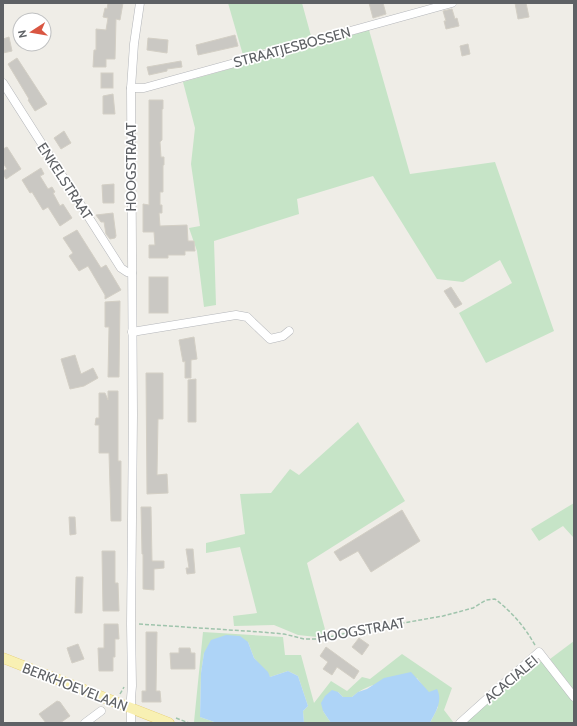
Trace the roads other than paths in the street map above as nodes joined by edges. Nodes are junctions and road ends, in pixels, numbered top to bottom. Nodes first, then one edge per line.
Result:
1 (140, 3) edge
2 (452, 3) edge
3 (3, 83) edge
4 (131, 88) junction
5 (132, 273) junction
6 (289, 331) dead end
7 (132, 332) junction
8 (3, 658) edge
9 (574, 697) edge
10 (131, 708) junction
11 (101, 711) dead end
12 (85, 723) edge
13 (131, 723) edge
14 (169, 723) edge
15 (460, 723) edge

1 - 4 street, HOOGSTRAAT
2 - 4 street, STRAATJESBOSSEN
3 - 5 street, ENKELSTRAAT
4 - 5 street, HOOGSTRAAT
5 - 7 street, HOOGSTRAAT
6 - 7 street
7 - 10 street, HOOGSTRAAT
8 - 10 main road, BERKHOEVELAAN
9 - 15 street, ACACIALEI
10 - 13 street, HOOGSTRAAT
10 - 14 main road, BERKHOEVELAAN
11 - 12 street

